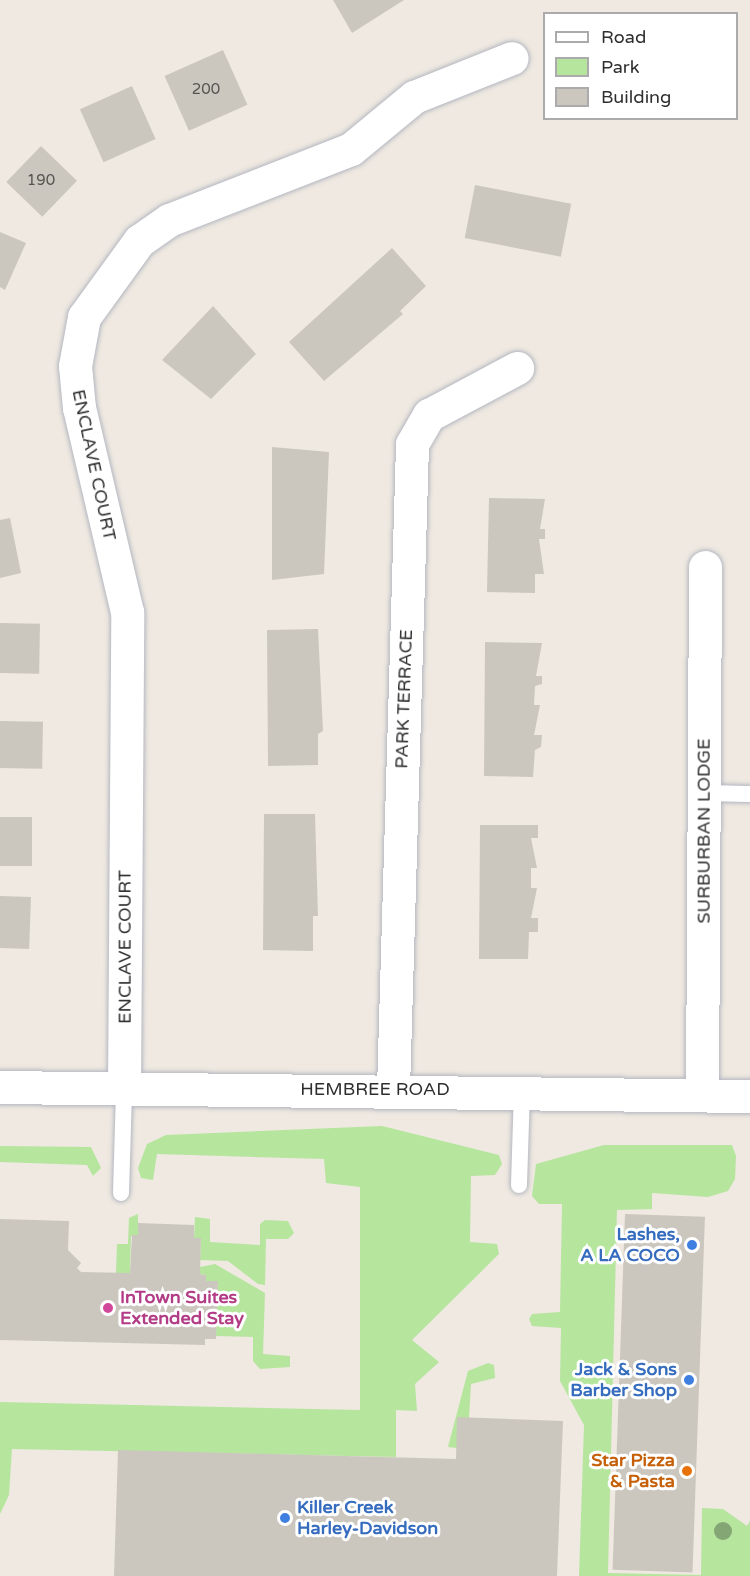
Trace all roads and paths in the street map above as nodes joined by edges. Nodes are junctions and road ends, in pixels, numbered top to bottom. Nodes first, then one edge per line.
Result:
1 (512, 58) dead end
2 (517, 368) dead end
3 (705, 567) dead end
4 (704, 793) junction
5 (750, 794) edge
6 (0, 1087) edge
7 (124, 1089) junction
8 (393, 1089) junction
9 (522, 1091) junction
10 (702, 1095) junction
11 (750, 1096) edge
12 (519, 1185) dead end
13 (121, 1193) dead end

1 - 7 street, ENCLAVE COURT
2 - 8 street, PARK TERRACE
3 - 4 street, SURBURBAN LODGE
4 - 5 lane
4 - 10 street, SURBURBAN LODGE
6 - 7 street, HEMBREE ROAD
7 - 8 street, HEMBREE ROAD
7 - 13 lane
8 - 9 street, HEMBREE ROAD
9 - 10 street, HEMBREE ROAD
9 - 12 lane
10 - 11 street, HEMBREE ROAD

